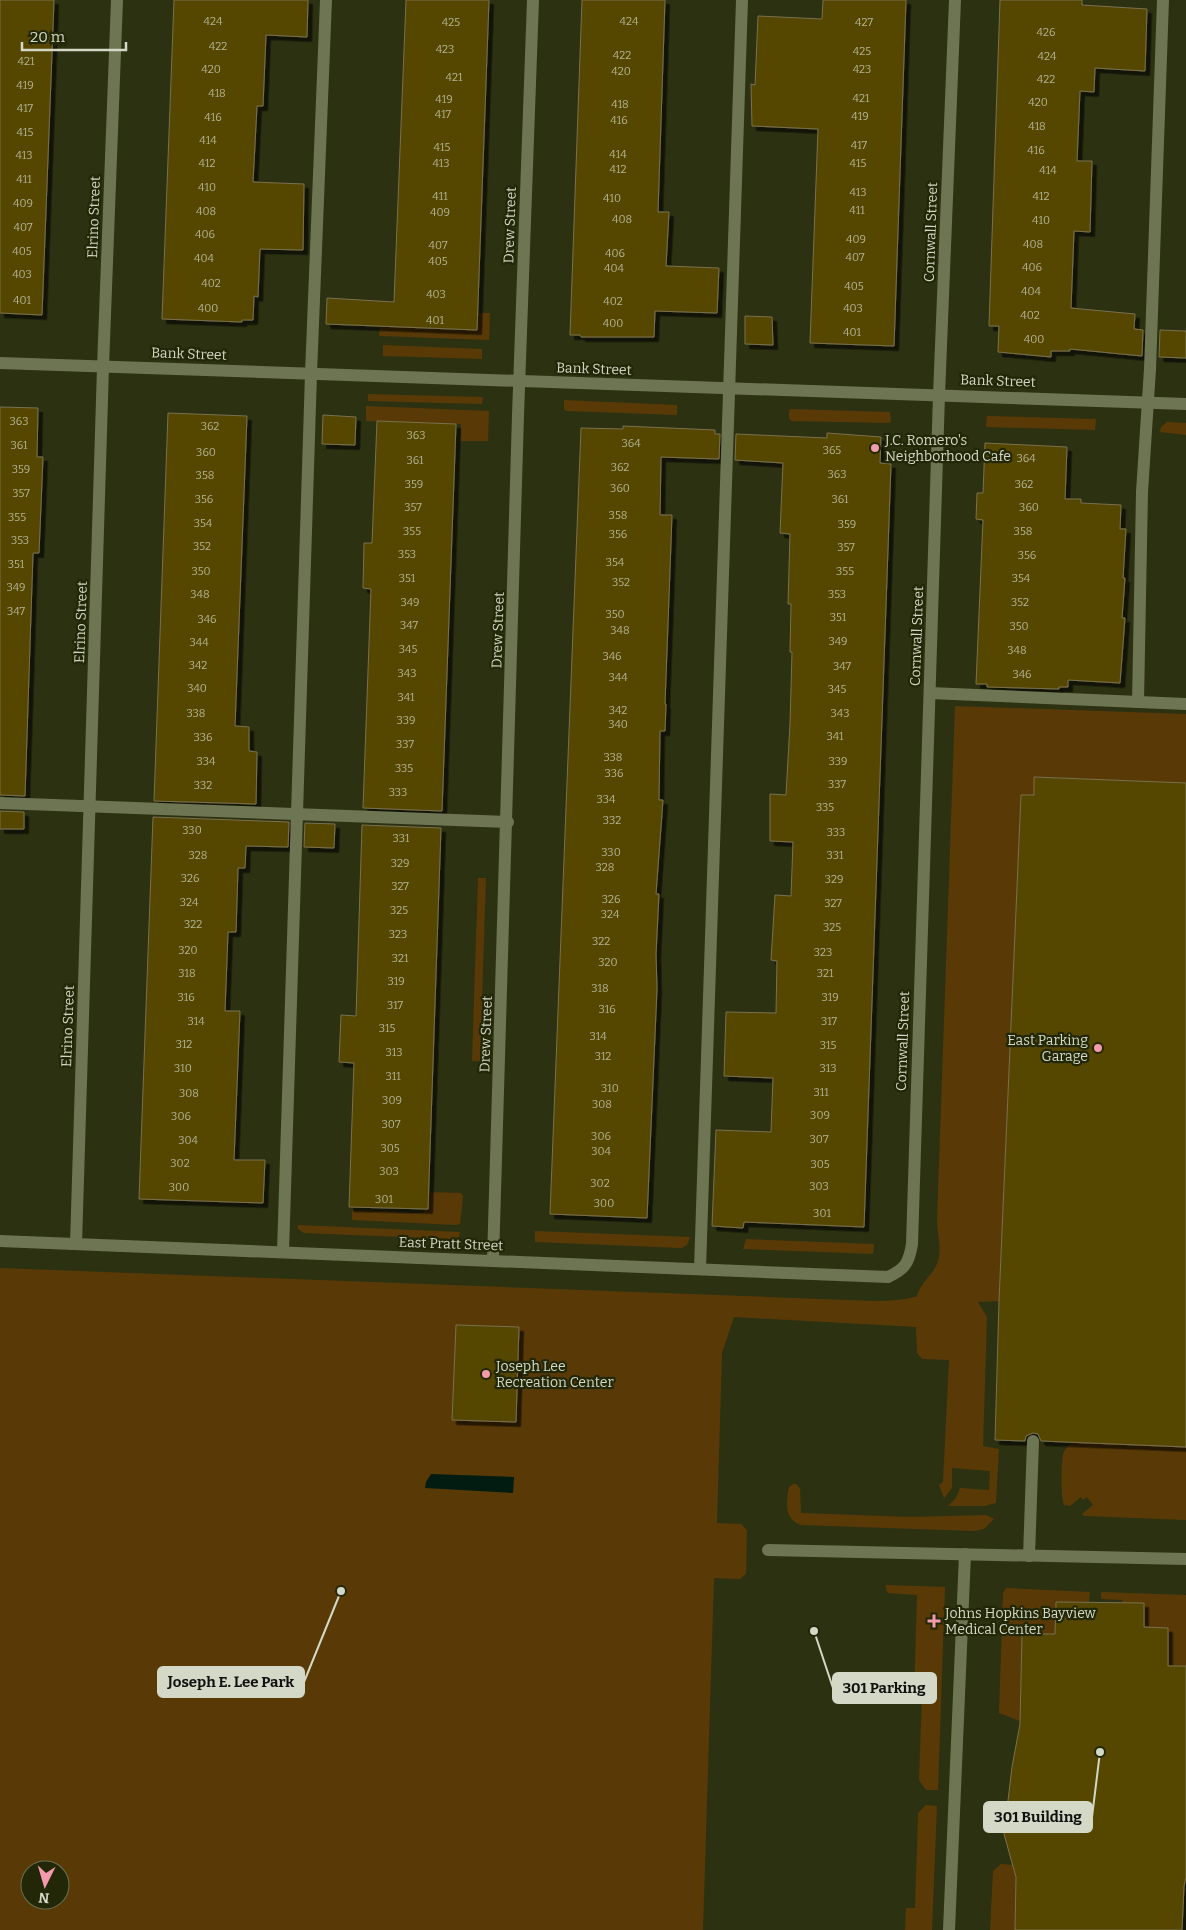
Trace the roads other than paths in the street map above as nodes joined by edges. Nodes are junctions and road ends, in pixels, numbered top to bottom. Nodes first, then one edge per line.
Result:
1 (117, 0) edge
2 (326, 0) edge
3 (533, 0) edge
4 (742, 0) edge
5 (955, 0) edge
6 (1163, 0) edge
7 (0, 363) edge
8 (104, 366) junction
9 (311, 374) junction
10 (520, 382) junction
11 (730, 389) junction
12 (939, 395) junction
13 (1148, 402) junction
14 (1186, 404) edge
15 (930, 693) junction
16 (1138, 702) junction
17 (1186, 704) edge
18 (0, 803) edge
19 (90, 806) junction
20 (297, 814) junction
21 (508, 822) junction
22 (0, 1241) edge
23 (76, 1244) junction
24 (283, 1252) junction
25 (493, 1260) junction
26 (700, 1269) junction
27 (900, 1271) joint
28 (1033, 1441) dead end
29 (768, 1550) dead end
30 (966, 1554) junction
31 (1029, 1556) junction
32 (1186, 1559) edge
33 (949, 1930) edge

1 - 8 street, Elrino Street
2 - 9 street
3 - 10 street, Drew Street
4 - 11 street
5 - 12 street, Cornwall Street
6 - 13 street
7 - 8 street, Bank Street
8 - 9 street, Bank Street
8 - 19 street, Elrino Street
9 - 10 street, Bank Street
9 - 20 street
10 - 11 street, Bank Street
10 - 21 street, Drew Street
11 - 12 street, Bank Street
11 - 26 street
12 - 13 street, Bank Street
12 - 15 street, Cornwall Street
13 - 14 street, Bank Street
13 - 16 street
15 - 16 street
15 - 27 street, Cornwall Street
16 - 17 street
18 - 19 street
19 - 20 street
19 - 23 street, Elrino Street
20 - 21 street
20 - 24 street
21 - 25 street, Drew Street
22 - 23 street, East Pratt Street
23 - 24 street, East Pratt Street
24 - 25 street, East Pratt Street
25 - 26 street, East Pratt Street
26 - 27 street, East Pratt Street
28 - 31 street
29 - 30 street
30 - 31 street
30 - 33 street
31 - 32 street

